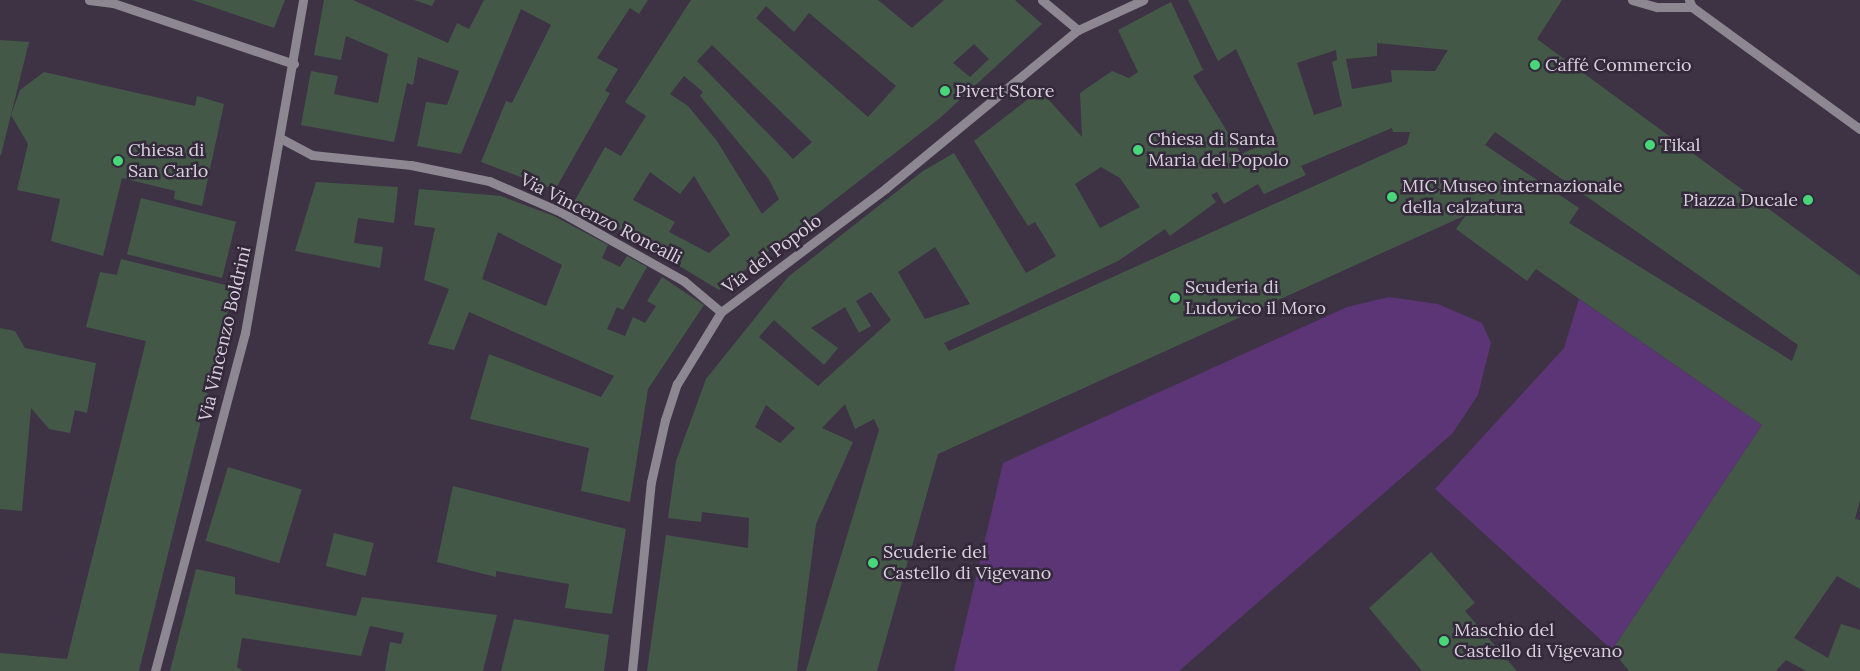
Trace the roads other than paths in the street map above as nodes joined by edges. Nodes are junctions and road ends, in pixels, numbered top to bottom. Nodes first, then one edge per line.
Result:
1 (89, 0) edge
2 (303, 0) edge
3 (1042, 0) edge
4 (1143, 0) edge
5 (1632, 0) edge
6 (1691, 3) edge
7 (1078, 30) junction
8 (294, 64) junction
9 (1860, 129) edge
10 (282, 139) junction
11 (722, 312) junction
12 (155, 671) edge
13 (632, 671) edge

1 - 8 street
2 - 8 street, Via Vincenzo Boldrini
3 - 7 street
4 - 7 street, Via del Popolo
5 - 6 street
6 - 9 street
7 - 11 street, Via del Popolo
8 - 10 street, Via Vincenzo Boldrini
10 - 11 street, Via Vincenzo Roncalli
10 - 12 street, Via Vincenzo Boldrini
11 - 13 street, Via del Popolo

